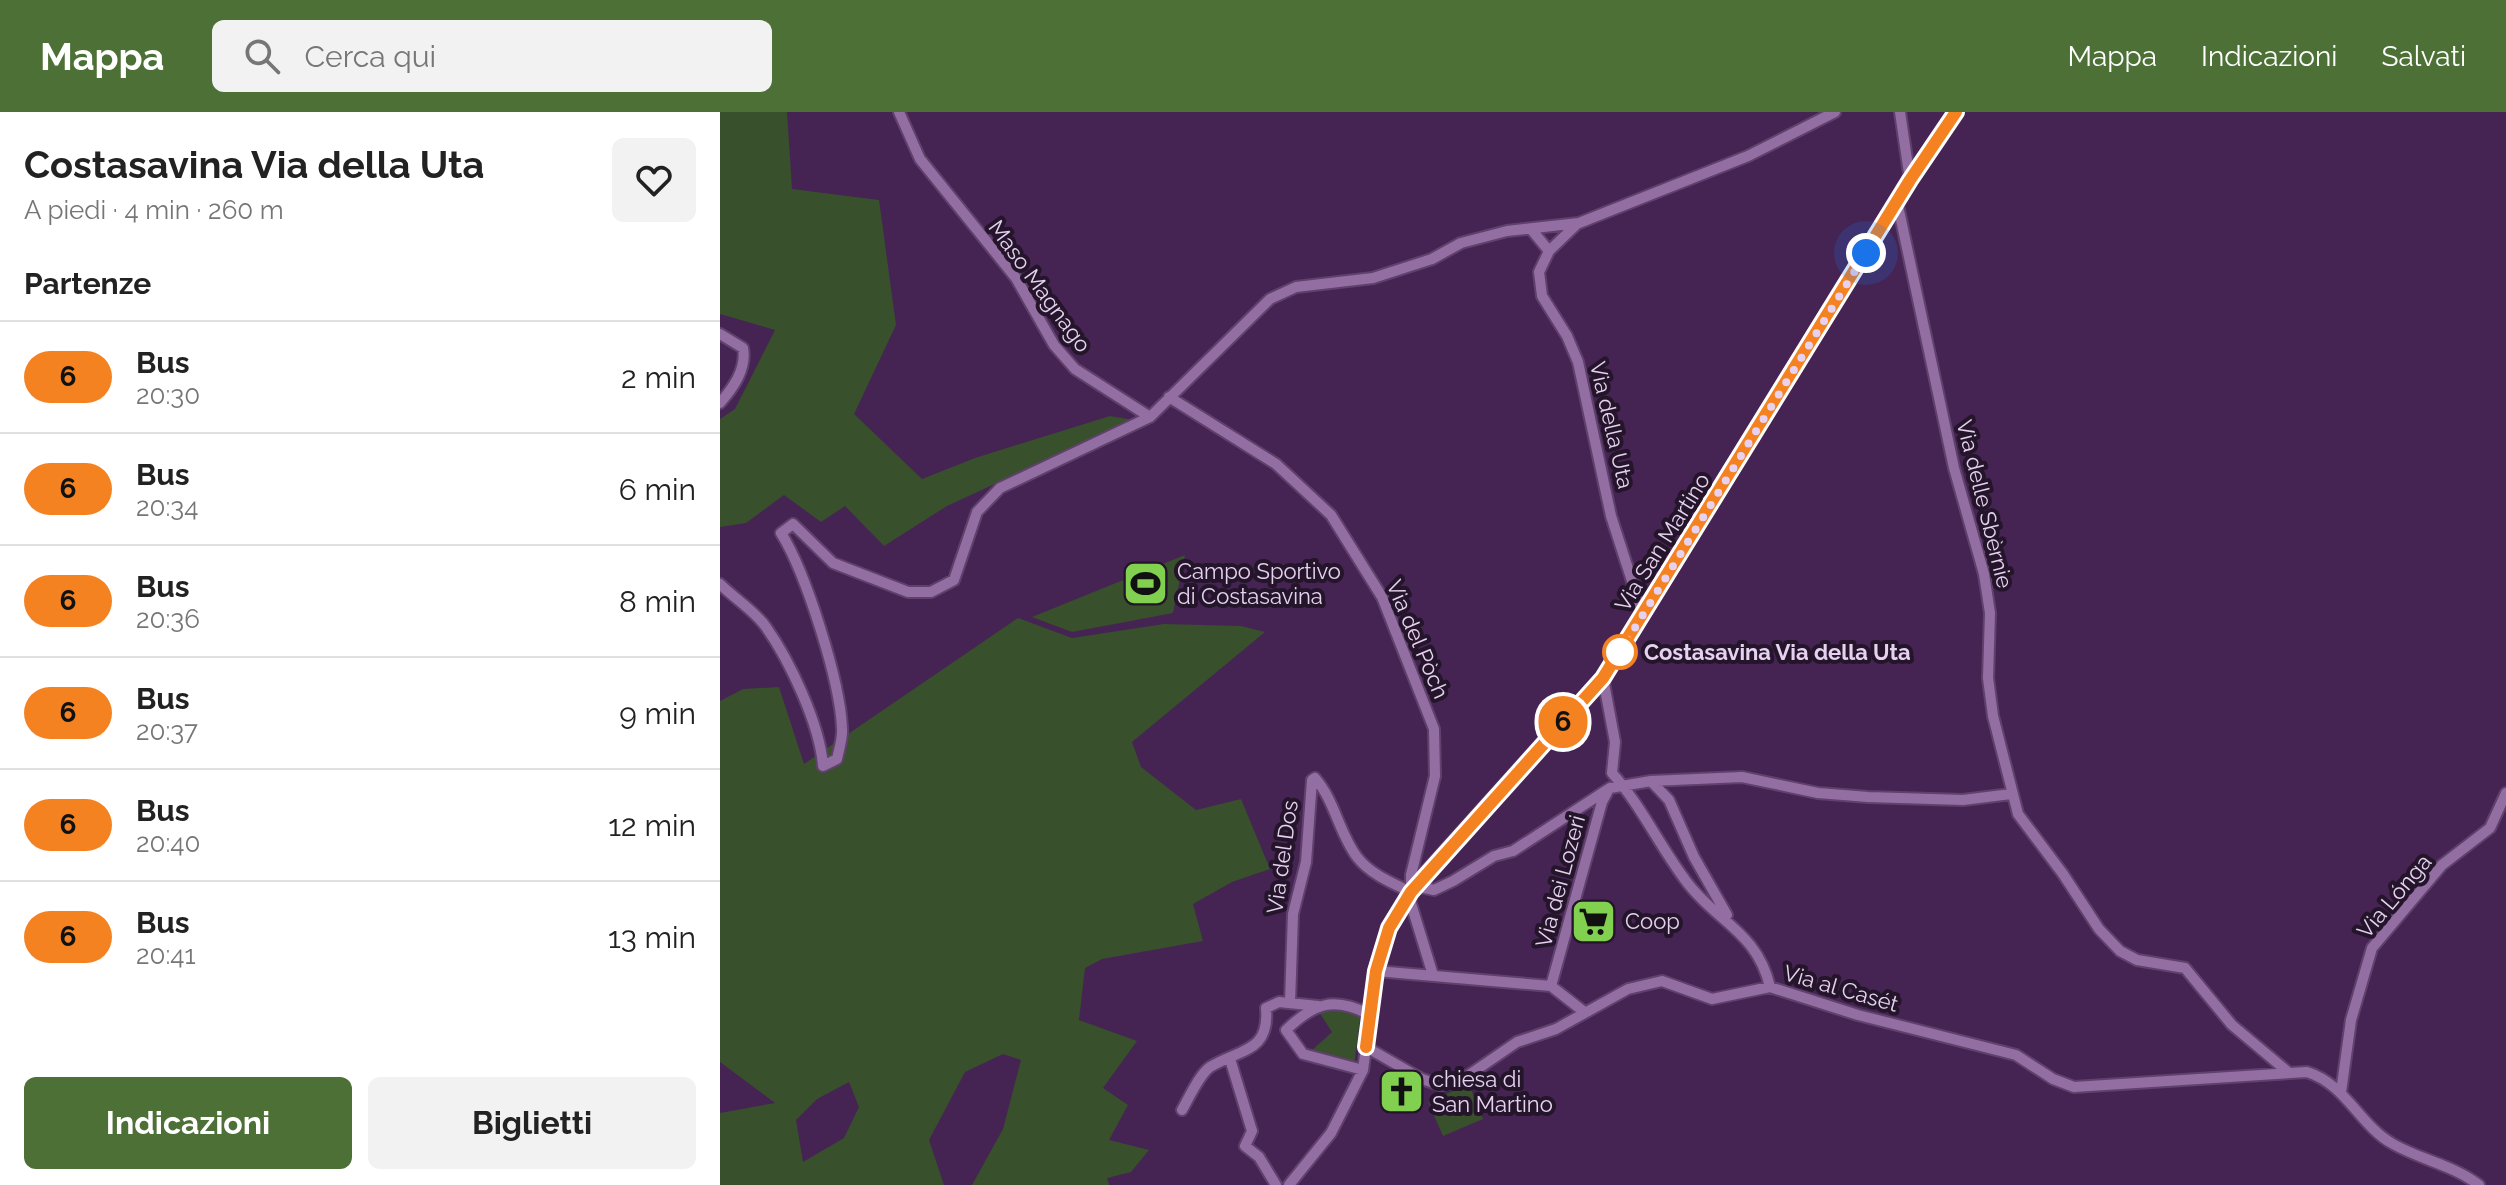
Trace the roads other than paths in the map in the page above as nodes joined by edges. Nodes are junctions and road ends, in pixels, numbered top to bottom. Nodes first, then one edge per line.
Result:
1 (899, 112) edge
2 (1835, 112) edge
3 (1900, 112) edge
4 (1956, 112) edge
5 (1910, 180) junction
6 (1897, 201) junction
7 (1579, 223) junction
8 (1531, 229) junction
9 (1549, 251) junction
10 (720, 334) edge
11 (1169, 397) junction
12 (720, 403) edge
13 (1150, 417) junction
14 (720, 584) edge
15 (1643, 615) junction
16 (1603, 678) junction
17 (1651, 781) junction
18 (1623, 785) junction
19 (1610, 788) junction
20 (2506, 793) edge
21 (2011, 794) junction
22 (1412, 891) junction
23 (1732, 924) junction
24 (1376, 971) junction
25 (1433, 975) junction
26 (1551, 986) junction
27 (1770, 987) junction
28 (1290, 1002) junction
29 (1318, 1006) junction
30 (1583, 1011) junction
31 (1368, 1014) junction
32 (1366, 1047) junction
33 (1230, 1059) junction
34 (1363, 1070) junction
35 (2288, 1072) junction
36 (2341, 1092) junction
37 (1182, 1110) dead end
38 (1276, 1185) edge
39 (1289, 1185) edge
40 (2479, 1185) edge

1 - 13 street, Maso Magnago
2 - 7 street
3 - 5 street
4 - 5 street, Via San Martino
5 - 6 street, Via San Martino
6 - 15 street, Via San Martino
6 - 21 street, Via delle Sbèrnie
7 - 8 street
7 - 9 street
8 - 9 street
8 - 11 street
9 - 15 street, Via della Uta
10 - 12 street
11 - 13 street
11 - 22 street, Via del Pòch
13 - 14 street
15 - 16 street, Via San Martino
16 - 18 street
16 - 22 street, Via San Martino
17 - 18 street
17 - 21 street
17 - 23 street
18 - 19 street
18 - 23 street
19 - 22 street
19 - 26 street, Via dei Lozeri
20 - 36 street, Via Lónga
21 - 35 street, Via delle Sbèrnie
22 - 24 street, Via San Martino
22 - 25 street
22 - 28 street, Via del Dos
23 - 27 street
24 - 25 street
24 - 31 street, Via San Martino
25 - 26 street
26 - 30 street
27 - 30 street, Via al Casét
27 - 35 street, Via al Casét
28 - 29 street
28 - 33 street
29 - 31 street
29 - 34 street
30 - 32 street, Via al Casét
31 - 32 street, Via San Martino
32 - 34 street, Via San Martino
33 - 37 street
33 - 38 street
34 - 39 street, Via San Martino
35 - 36 street
36 - 40 street

